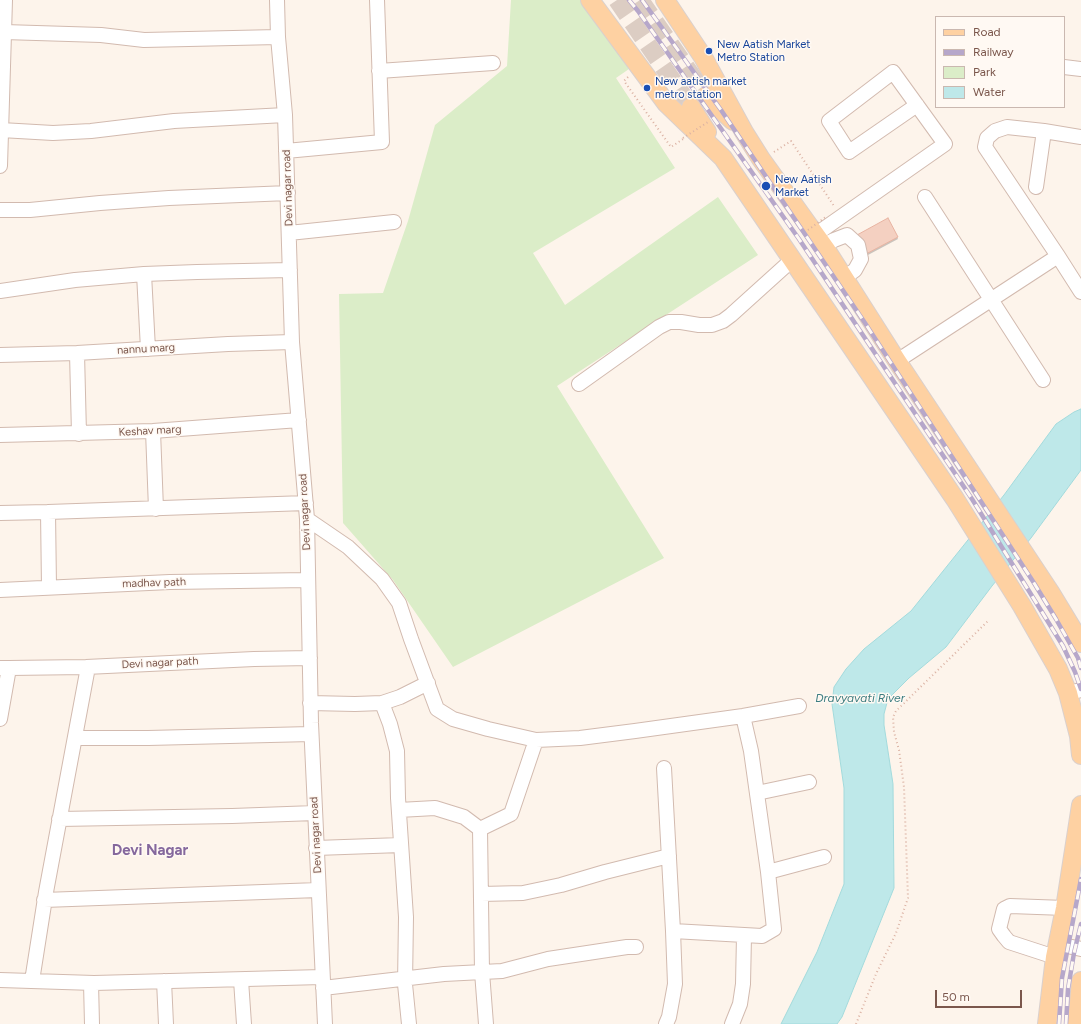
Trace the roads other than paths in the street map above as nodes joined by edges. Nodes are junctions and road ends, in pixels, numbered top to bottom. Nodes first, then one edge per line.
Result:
1 (5, 0) edge
2 (277, 0) edge
3 (377, 0) edge
4 (590, 0) edge
5 (665, 0) edge
6 (3, 24) edge
7 (278, 37) junction
8 (492, 63) dead end
9 (1065, 67) edge
10 (1081, 70) edge
11 (380, 71) junction
12 (706, 96) tunnel mouth
13 (917, 105) junction
14 (690, 107) tunnel mouth
15 (285, 115) junction
16 (1, 130) junction
17 (1044, 131) junction
18 (744, 132) junction
19 (1081, 137) edge
20 (286, 152) junction
21 (723, 158) junction
22 (0, 166) edge
23 (1036, 188) dead end
24 (288, 193) junction
25 (925, 197) dead end
26 (0, 210) edge
27 (394, 222) dead end
28 (290, 233) junction
29 (815, 237) junction
30 (1058, 256) junction
31 (793, 259) junction
32 (290, 270) junction
33 (144, 274) junction
34 (844, 278) junction
35 (0, 291) edge
36 (1081, 292) edge
37 (991, 300) junction
38 (292, 342) junction
39 (148, 349) junction
40 (77, 354) junction
41 (0, 355) edge
42 (897, 361) junction
43 (1043, 380) dead end
44 (579, 384) dead end
45 (299, 420) junction
46 (153, 431) junction
47 (79, 434) junction
48 (0, 436) edge
49 (306, 503) junction
50 (156, 508) junction
51 (0, 512) edge
52 (48, 512) junction
53 (307, 519) junction
54 (308, 580) junction
55 (49, 587) junction
56 (0, 590) edge
57 (1081, 643) edge
58 (310, 658) junction
59 (88, 667) junction
60 (5, 668) edge
61 (428, 683) junction
62 (1075, 692) edge
63 (310, 703) junction
64 (382, 703) junction
65 (800, 706) dead end
66 (743, 716) junction
67 (0, 719) edge
68 (311, 734) junction
69 (75, 738) junction
70 (536, 740) junction
71 (1081, 755) edge
72 (664, 768) dead end
73 (809, 782) dead end
74 (757, 793) junction
75 (1081, 805) edge
76 (399, 810) junction
77 (315, 813) junction
78 (60, 819) junction
79 (480, 829) junction
80 (401, 845) junction
81 (316, 848) junction
82 (669, 856) junction
83 (824, 856) dead end
84 (768, 872) junction
85 (318, 890) junction
86 (481, 894) junction
87 (44, 900) junction
88 (1065, 908) junction
89 (673, 931) junction
90 (744, 936) junction
91 (636, 947) dead end
92 (1081, 949) edge
93 (1056, 950) junction
94 (482, 972) junction
95 (405, 979) junction
96 (0, 980) edge
97 (241, 980) junction
98 (32, 981) junction
99 (164, 981) junction
100 (1081, 981) edge
101 (91, 983) junction
102 (323, 983) junction
103 (92, 1024) edge
104 (166, 1024) edge
105 (244, 1024) edge
106 (324, 1024) edge
107 (408, 1024) edge
108 (486, 1024) edge
109 (666, 1024) edge
110 (732, 1024) edge
111 (1047, 1024) edge
112 (1077, 1024) edge

1 - 6 street
2 - 7 street, Devi nagar road
3 - 11 street
4 - 21 main road
5 - 18 main road
6 - 7 street
6 - 16 street
7 - 15 street, Devi nagar road
8 - 11 street
9 - 10 street
11 - 20 street
12 - 18 main road
13 - 13 street
13 - 29 street
14 - 21 main road
15 - 16 street
15 - 20 street, Devi nagar road
16 - 22 street
17 - 19 street
17 - 23 street
17 - 30 street
18 - 29 main road
20 - 24 street, Devi nagar road
21 - 31 main road
24 - 26 street
24 - 28 street, Devi nagar road
25 - 37 street
27 - 28 street
28 - 32 street, Devi nagar road
29 - 34 main road
29 - 34 street
30 - 36 street
30 - 37 street
31 - 44 street
31 - 62 main road
32 - 33 street
32 - 38 street, Devi nagar road
33 - 35 street
33 - 39 street
34 - 42 main road
37 - 42 street
37 - 43 street
38 - 39 street, nannu marg
38 - 45 street, Devi nagar road
39 - 40 street, nannu marg
40 - 41 street, nannu marg
40 - 47 street
42 - 57 main road
45 - 46 street, Keshav marg
45 - 49 street, Devi nagar road
46 - 47 street, Keshav marg
46 - 50 street
47 - 48 street, Keshav marg
49 - 50 street
49 - 53 street, Devi nagar road
50 - 52 street
51 - 52 street
52 - 55 street
53 - 54 street, Devi nagar road
53 - 61 street
54 - 55 street, madhav path
54 - 58 street, Devi nagar road
55 - 56 street, madhav path
58 - 59 street, Devi nagar path
58 - 63 street, Devi nagar road
59 - 60 street, Devi nagar path
59 - 69 street
60 - 67 street
61 - 64 street
61 - 70 street
62 - 71 main road
63 - 64 street
63 - 68 street, Devi nagar road
64 - 76 street
65 - 66 street
66 - 70 street
66 - 74 street
68 - 69 street
68 - 77 street, Devi nagar road
69 - 78 street
70 - 79 street
72 - 82 street
73 - 74 street
74 - 84 street
75 - 88 main road
76 - 79 street
76 - 80 street
77 - 78 street
77 - 81 street, Devi nagar road
78 - 87 street
79 - 86 street
80 - 81 street
80 - 95 street
81 - 85 street, Devi nagar road
82 - 86 street
82 - 89 street
83 - 84 street
84 - 90 street
85 - 87 street
85 - 102 street, Devi nagar road
86 - 94 street
87 - 98 street
88 - 93 main road
88 - 93 street
89 - 90 street
89 - 109 street
90 - 110 street
91 - 94 street
92 - 93 street
93 - 111 main road
94 - 95 street
94 - 108 street
95 - 102 street
95 - 107 street
96 - 98 street
97 - 99 street
97 - 102 street
97 - 105 street
98 - 101 street
99 - 101 street
99 - 104 street
100 - 112 main road
101 - 103 street
102 - 106 street, Devi nagar road

